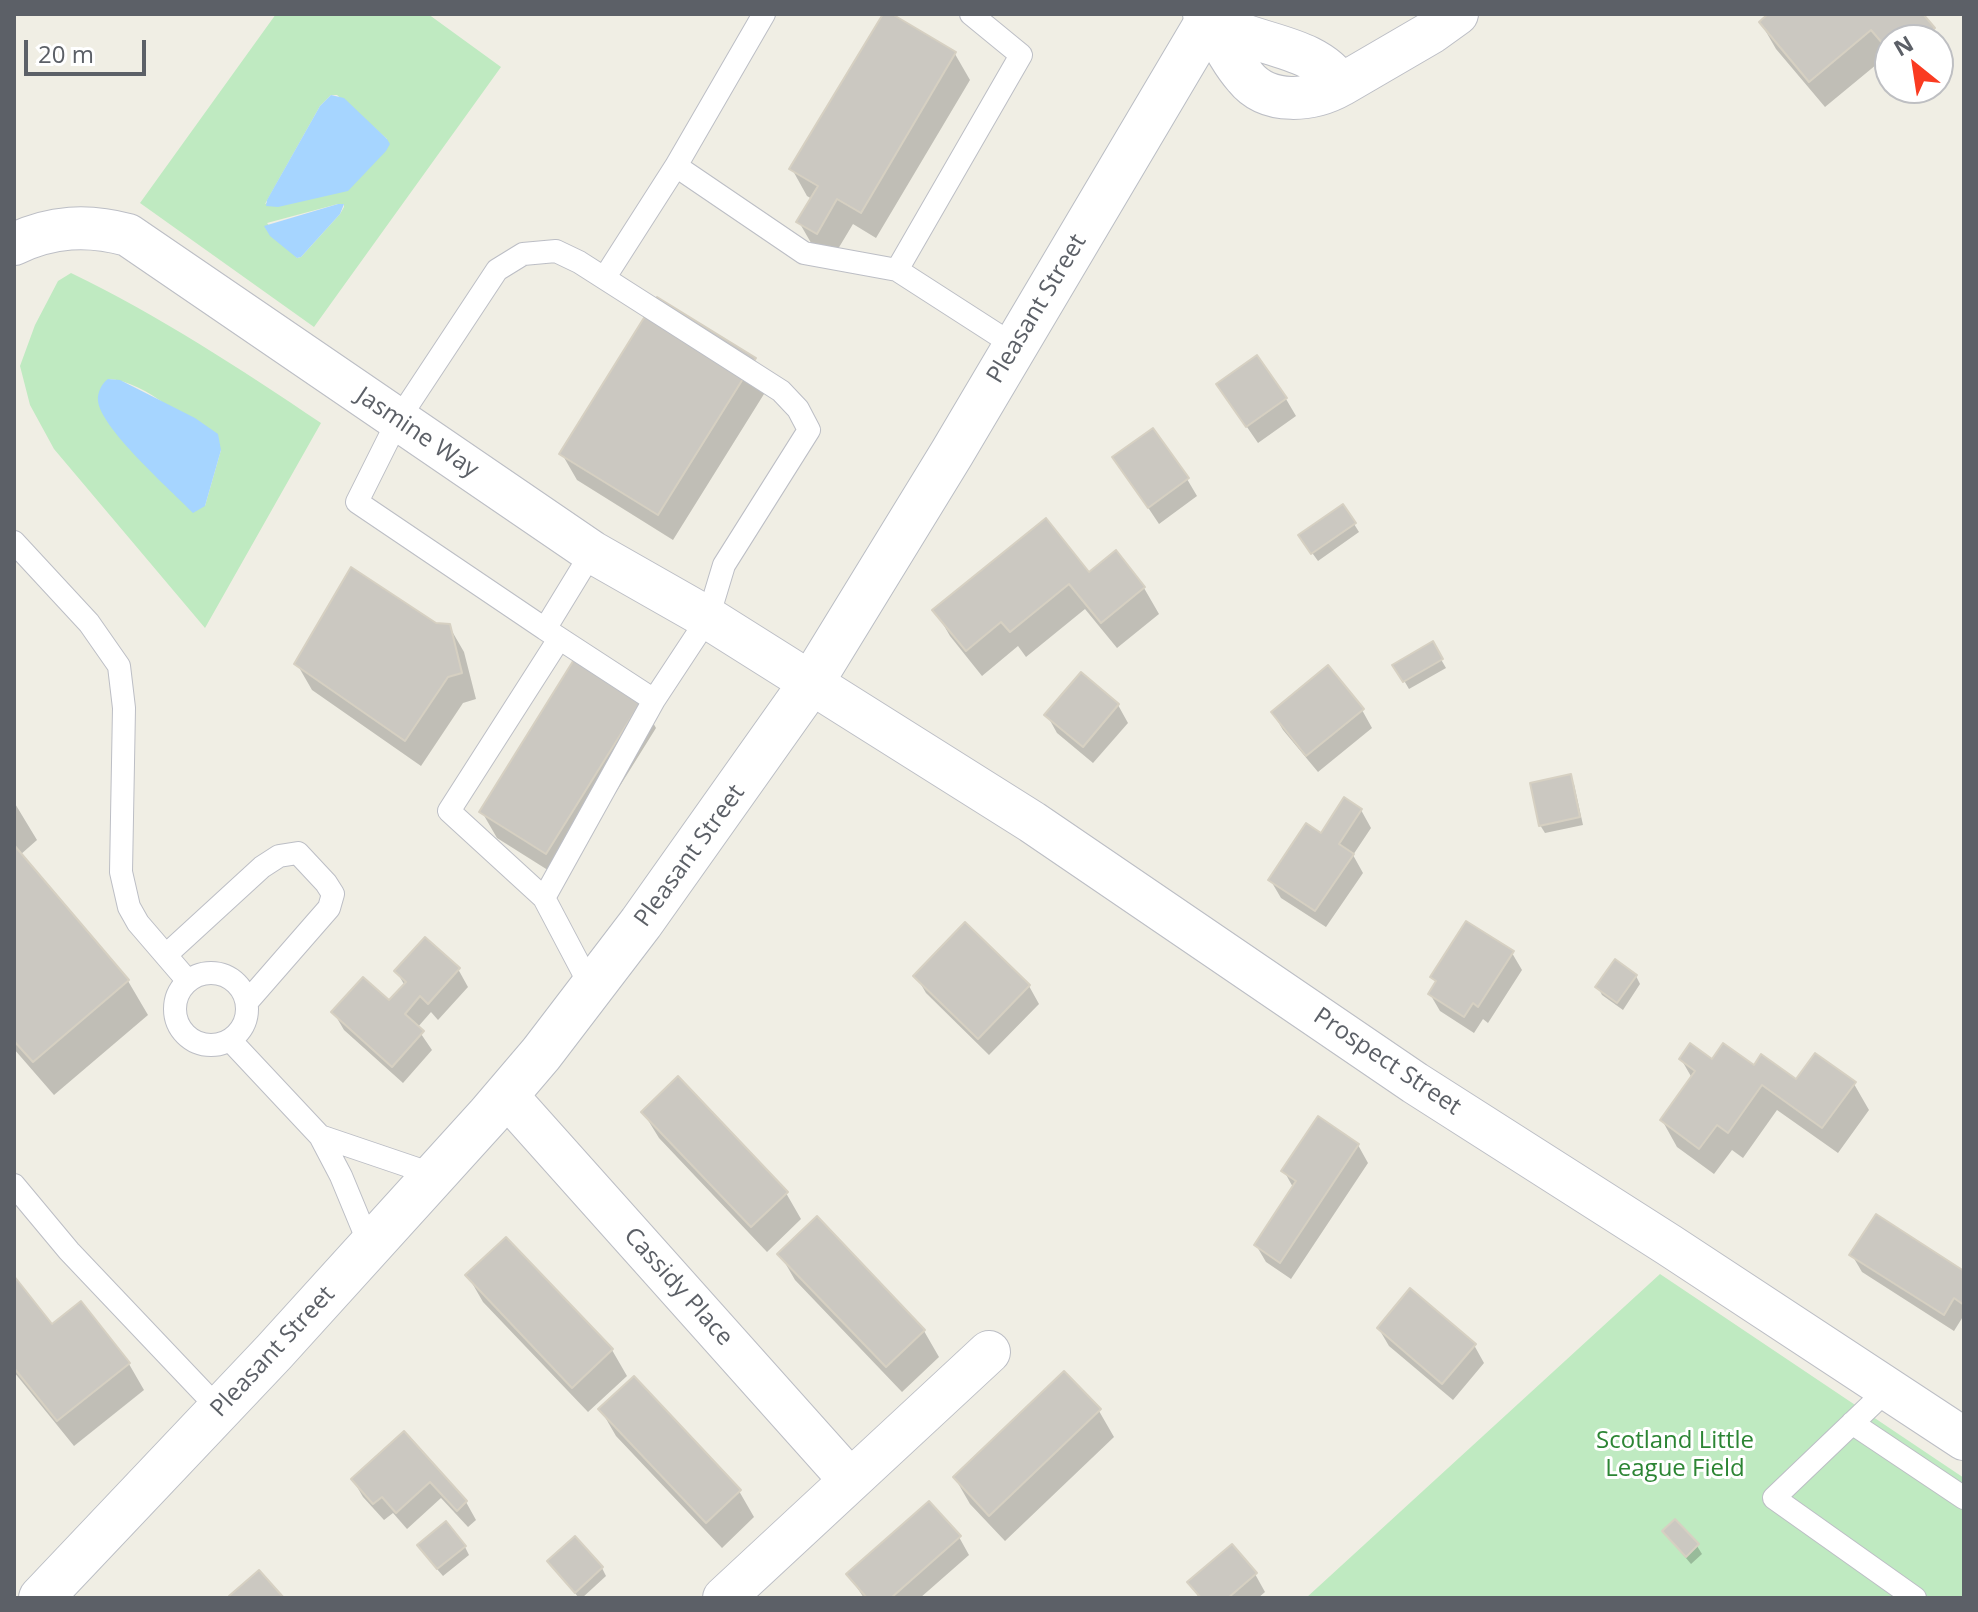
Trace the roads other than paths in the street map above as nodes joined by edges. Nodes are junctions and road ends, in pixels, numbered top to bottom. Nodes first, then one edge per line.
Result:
1 (764, 14) edge
2 (971, 14) edge
3 (1457, 14) edge
4 (1209, 15) edge
5 (676, 166) junction
6 (14, 244) edge
7 (897, 270) junction
8 (605, 277) junction
9 (1015, 346) junction
10 (398, 420) junction
11 (14, 542) edge
12 (592, 552) junction
13 (708, 618) junction
14 (552, 634) junction
15 (811, 683) junction
16 (654, 700) junction
17 (544, 898) junction
18 (166, 955) junction
19 (187, 980) junction
20 (592, 989) junction
21 (247, 1002) junction
22 (230, 1040) junction
23 (506, 1095) junction
24 (320, 1136) junction
25 (435, 1175) junction
26 (14, 1185) edge
27 (370, 1246) junction
28 (989, 1352) dead end
29 (1888, 1389) junction
30 (220, 1410) junction
31 (1852, 1423) junction
32 (1964, 1439) edge
33 (850, 1480) junction
34 (1964, 1498) edge
35 (41, 1598) edge
36 (724, 1598) edge
37 (1915, 1598) edge

1 - 5 lane
2 - 7 lane
3 - 4 street, Pleasant Street
4 - 9 main road, Pleasant Street
5 - 7 lane
5 - 8 lane
6 - 10 street, Jasmine Way
7 - 9 lane
8 - 10 lane
8 - 13 lane
9 - 15 main road, Pleasant Street
10 - 12 street, Jasmine Way
10 - 14 lane
11 - 18 lane
12 - 13 street, Jasmine Way
12 - 14 lane
13 - 15 street, Jasmine Way
13 - 16 lane
14 - 16 lane
14 - 17 lane
15 - 20 main road, Pleasant Street
15 - 29 street, Prospect Street
16 - 17 lane
17 - 20 lane
18 - 19 lane
18 - 21 lane
19 - 21 lane
19 - 22 lane
20 - 23 main road, Pleasant Street
21 - 22 lane
22 - 24 lane
23 - 25 main road, Pleasant Street
23 - 33 street, Cassidy Place
24 - 25 lane
24 - 27 lane
25 - 27 main road, Pleasant Street
26 - 30 lane
27 - 30 main road, Pleasant Street
28 - 33 street
29 - 31 lane
29 - 32 street, Prospect Street
30 - 35 main road, Pleasant Street
31 - 34 lane
31 - 37 lane
33 - 36 street

